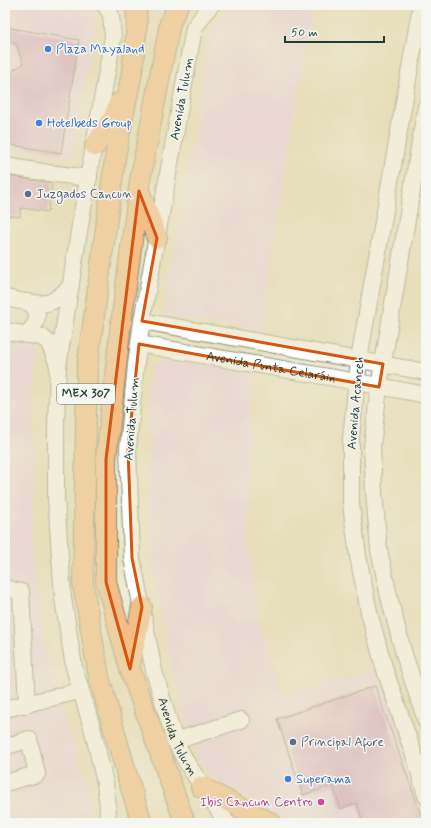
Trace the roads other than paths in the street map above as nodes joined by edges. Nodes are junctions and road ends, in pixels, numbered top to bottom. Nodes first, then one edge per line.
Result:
1 (105, 5) edge
2 (136, 5) edge
3 (178, 5) edge
4 (211, 5) edge
5 (421, 5) edge
6 (132, 72) junction
7 (426, 106) edge
8 (95, 146) junction
9 (5, 166) edge
10 (89, 178) junction
11 (139, 191) junction
12 (157, 238) junction
13 (71, 286) junction
14 (5, 298) edge
15 (29, 302) junction
16 (142, 320) junction
17 (5, 331) edge
18 (26, 334) junction
19 (139, 344) junction
20 (359, 359) junction
21 (384, 364) junction
22 (58, 366) junction
23 (426, 372) edge
24 (357, 382) junction
25 (379, 387) junction
26 (426, 395) edge
27 (5, 588) edge
28 (142, 608) junction
29 (130, 669) junction
30 (80, 691) junction
31 (27, 705) junction
32 (5, 710) edge
33 (241, 720) dead end
34 (426, 721) edge
35 (175, 741) junction
36 (5, 747) edge
37 (5, 783) edge
38 (201, 786) junction
39 (426, 796) edge
40 (107, 823) edge
41 (142, 823) edge
42 (185, 823) edge
43 (227, 823) edge
44 (271, 823) edge

1 - 8 street
2 - 6 main road, MEX 307
3 - 11 main road, Avenida Tulum / MEX 307
4 - 12 street, Avenida Tulum
5 - 20 street, Avenida Acanceh
6 - 8 main road
6 - 41 main road, MEX 307
7 - 21 street, Avenida Acanceh
8 - 10 street
9 - 10 street
10 - 13 street
11 - 12 main road
11 - 29 main road, Avenida Tulum / MEX 307
12 - 16 street, Avenida Tulum
13 - 15 street
13 - 22 street
14 - 15 street
15 - 18 street
16 - 19 street, Avenida Tulum
16 - 20 street, Avenida Punta Celaráin
17 - 18 street
18 - 22 street
19 - 24 street, Avenida Punta Celaráin
19 - 28 street, Avenida Tulum
20 - 21 street, Avenida Punta Celaráin
20 - 24 street, Avenida Acanceh
21 - 23 street, Avenida Punta Celaráin
21 - 25 street, Avenida Acanceh
22 - 30 street
24 - 25 street, Avenida Punta Celaráin
24 - 39 street, Avenida Acanceh
25 - 26 street, Avenida Punta Celaráin
25 - 34 street, Avenida Acanceh
27 - 31 street
28 - 29 main road
28 - 35 street, Avenida Tulum
29 - 42 main road, Avenida Tulum / MEX 307
30 - 31 street
30 - 40 street
31 - 32 street
33 - 35 street
35 - 38 street, Avenida Tulum
36 - 37 street
38 - 43 street, Avenida Tulum
38 - 44 main road

